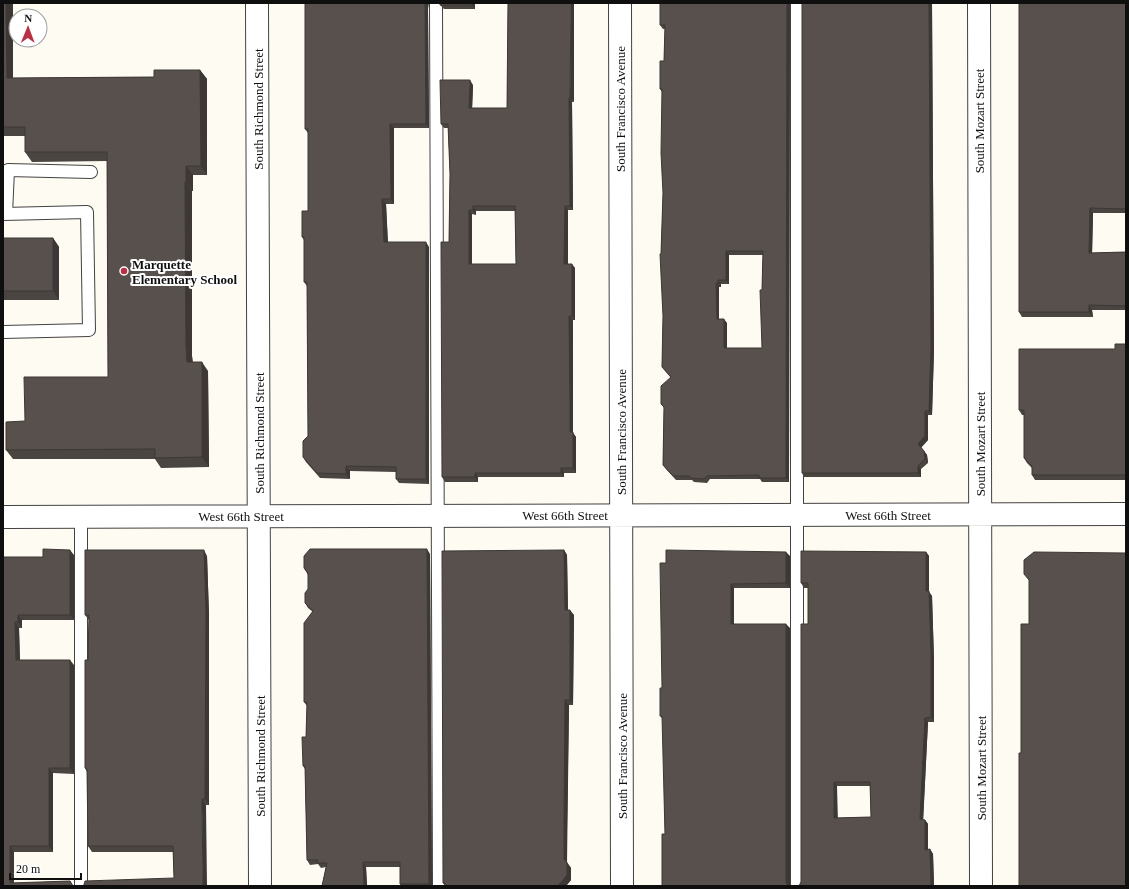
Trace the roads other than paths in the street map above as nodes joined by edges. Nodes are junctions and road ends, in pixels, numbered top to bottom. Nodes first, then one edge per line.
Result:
1 (257, 3) edge
2 (436, 3) edge
3 (620, 3) edge
4 (797, 3) edge
5 (979, 3) edge
6 (91, 172) dead end
7 (4, 214) edge
8 (3, 332) edge
9 (980, 514) junction
10 (1126, 514) edge
11 (621, 515) junction
12 (797, 515) junction
13 (259, 516) junction
14 (438, 516) junction
15 (3, 517) edge
16 (81, 517) junction
17 (81, 886) edge
18 (260, 886) edge
19 (439, 886) edge
20 (622, 886) edge
21 (797, 886) edge
22 (982, 886) edge

1 - 13 street, South Richmond Street
2 - 14 lane
3 - 11 street, South Francisco Avenue
4 - 12 lane
5 - 9 street, South Mozart Street
6 - 7 lane
7 - 8 lane
9 - 10 street, West 66th Street
9 - 12 street, West 66th Street
9 - 22 street, South Mozart Street
11 - 12 street, West 66th Street
11 - 14 street, West 66th Street
11 - 20 street, South Francisco Avenue
12 - 21 lane
13 - 14 street, West 66th Street
13 - 16 street, West 66th Street
13 - 18 street, South Richmond Street
14 - 19 lane
15 - 16 street, West 66th Street
16 - 17 lane

